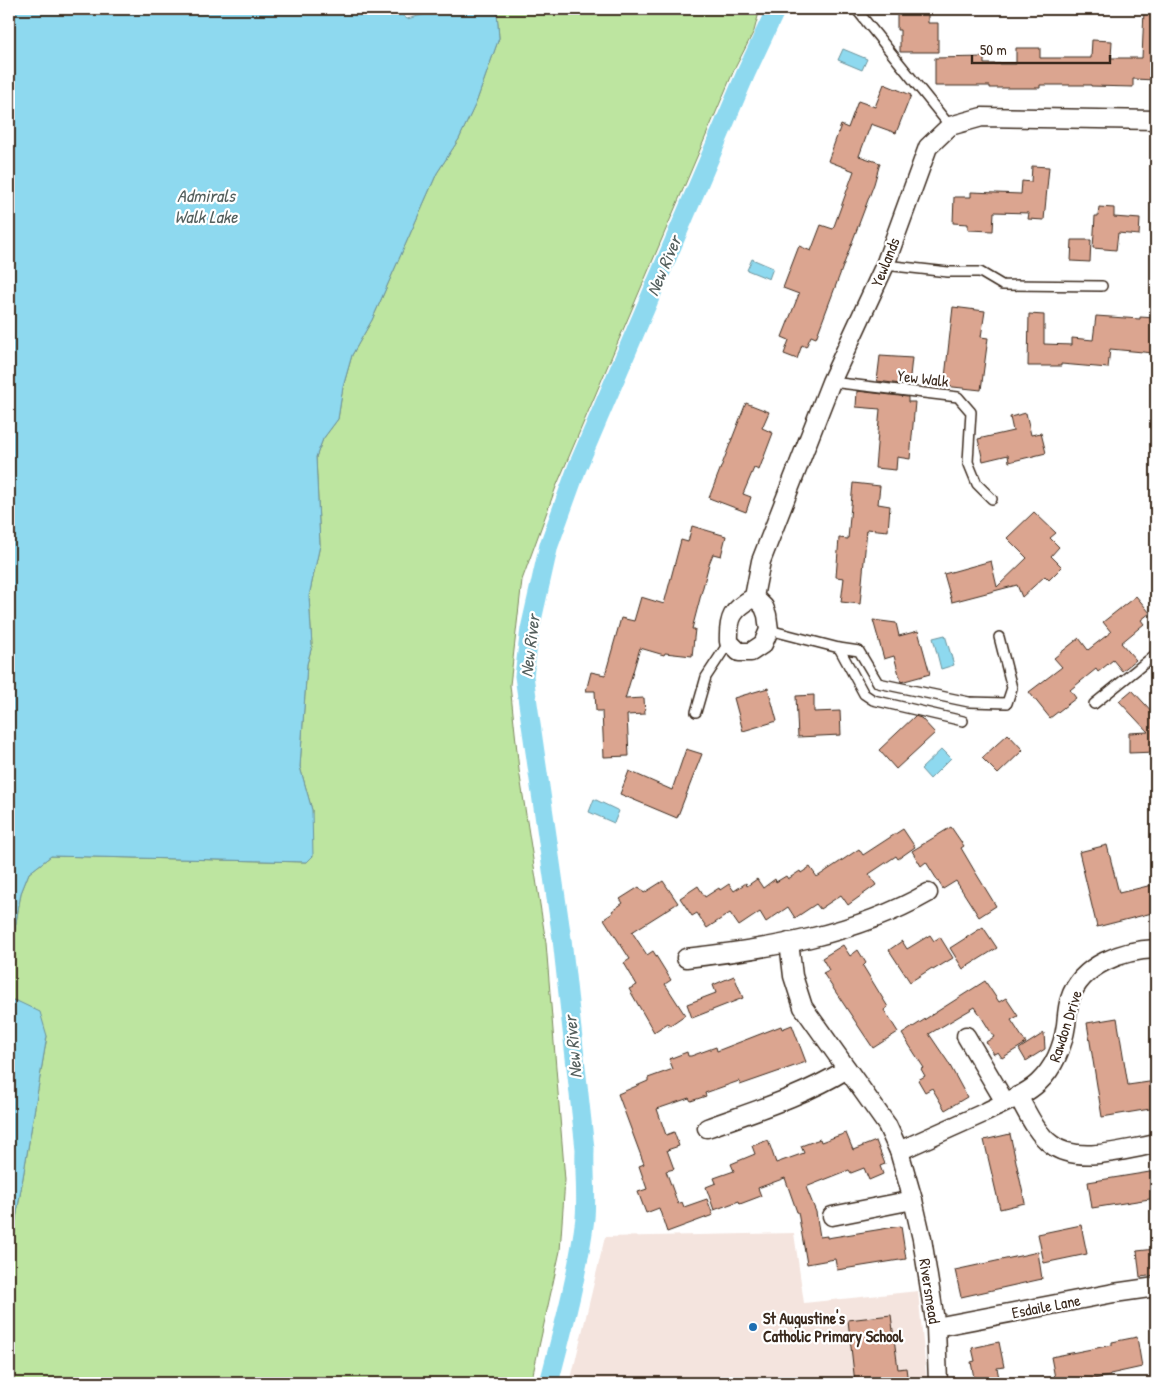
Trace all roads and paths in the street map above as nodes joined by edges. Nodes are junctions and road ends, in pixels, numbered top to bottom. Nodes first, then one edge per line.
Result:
1 (856, 9) edge
2 (1156, 120) edge
3 (950, 126) junction
4 (885, 265) junction
5 (1102, 286) dead end
6 (831, 382) junction
7 (992, 499) dead end
8 (754, 597) junction
9 (769, 630) junction
10 (999, 636) dead end
11 (729, 642) junction
12 (839, 648) junction
13 (1156, 654) edge
14 (1094, 704) dead end
15 (696, 712) dead end
16 (963, 721) dead end
17 (928, 893) dead end
18 (789, 942) junction
19 (1156, 949) edge
20 (686, 958) dead end
21 (966, 1036) dead end
22 (848, 1069) junction
23 (1012, 1099) junction
24 (707, 1128) dead end
25 (1156, 1144) edge
26 (900, 1152) junction
27 (913, 1200) junction
28 (832, 1216) dead end
29 (1156, 1287) edge
30 (936, 1327) junction
31 (938, 1383) edge

1 - 3 lane
2 - 3 street, Yewlands
3 - 4 street, Yewlands
4 - 5 lane
4 - 6 street, Yewlands
6 - 7 lane, Yew Walk
6 - 8 street, Yewlands
8 - 9 street
8 - 11 street
9 - 11 street
9 - 12 lane
10 - 12 lane
11 - 15 lane
12 - 16 lane
13 - 14 lane
17 - 18 street
18 - 20 street
18 - 22 street, Riversmead
19 - 23 street, Rawdon Drive
21 - 23 street
22 - 24 street
22 - 26 street, Riversmead
23 - 25 street
23 - 26 street, Rawdon Drive
26 - 27 street, Riversmead
27 - 28 street
27 - 30 street, Riversmead
29 - 30 street, Esdaile Lane
30 - 31 street, Riversmead

